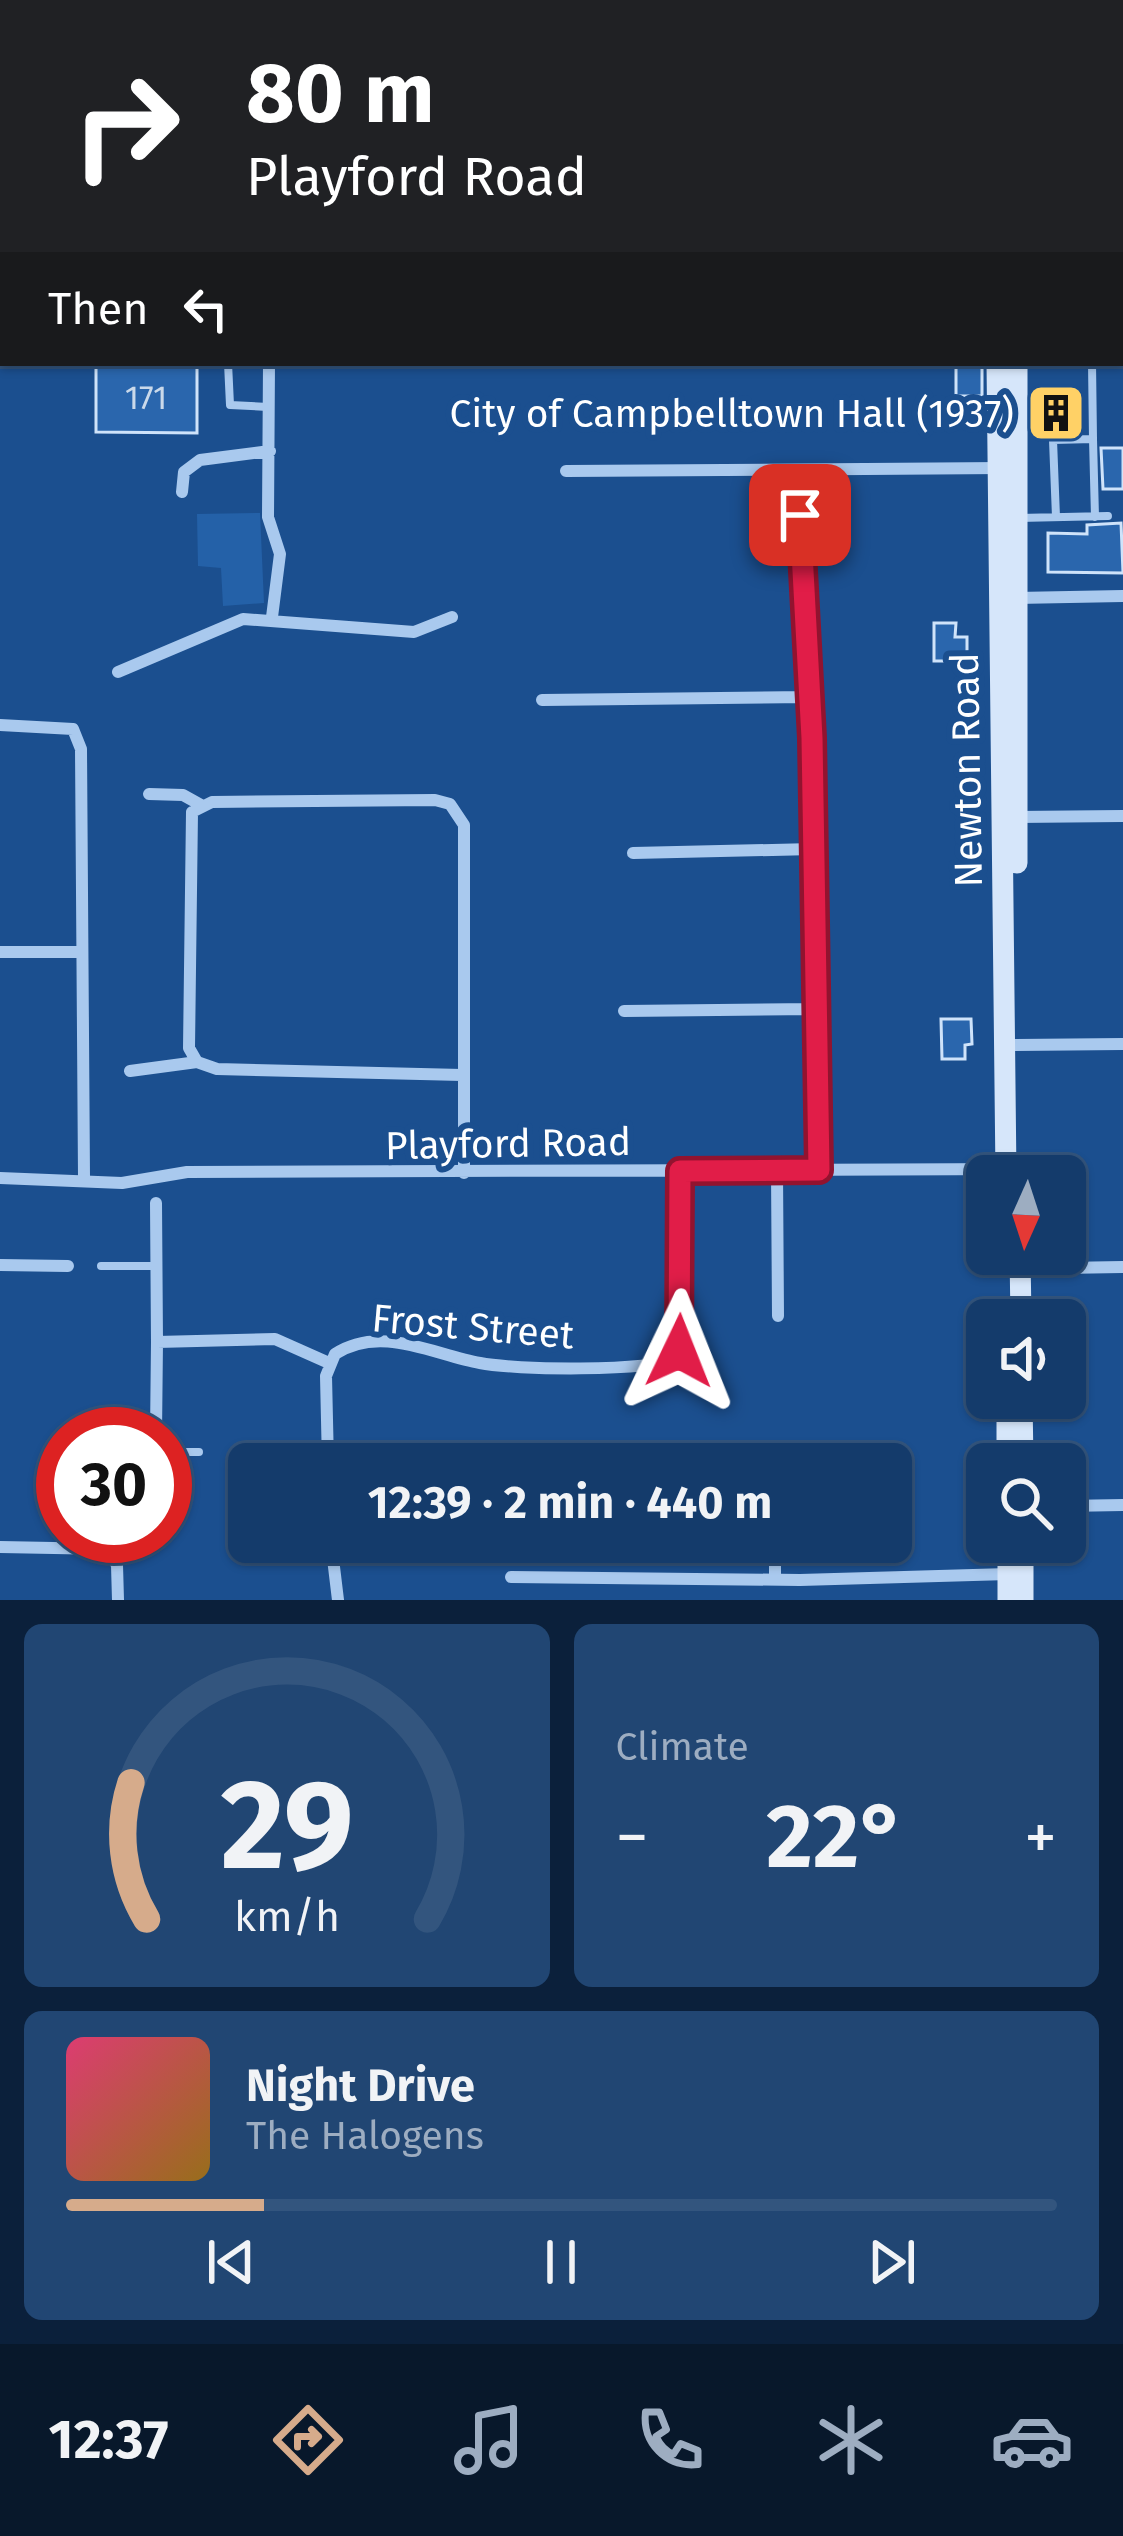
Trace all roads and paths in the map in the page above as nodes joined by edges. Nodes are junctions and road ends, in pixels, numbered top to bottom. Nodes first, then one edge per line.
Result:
1 (228, 366) edge
2 (269, 366) edge
3 (997, 366) edge
4 (1017, 366) edge
5 (1092, 366) edge
6 (270, 407) junction
7 (1093, 439) junction
8 (270, 451) junction
9 (1008, 467) junction
10 (799, 470) junction
11 (566, 471) dead end
12 (182, 492) dead end
13 (1108, 516) dead end
14 (1095, 517) junction
15 (1017, 518) junction
16 (1056, 518) junction
17 (1123, 596) edge
18 (1009, 598) junction
19 (272, 617) junction
20 (452, 617) dead end
21 (118, 672) dead end
22 (807, 697) junction
23 (542, 700) dead end
24 (0, 725) edge
25 (149, 794) dead end
26 (201, 806) junction
27 (1123, 816) edge
28 (1010, 817) junction
29 (813, 848) junction
30 (633, 853) dead end
31 (0, 952) edge
32 (82, 952) junction
33 (815, 1009) junction
34 (624, 1011) dead end
35 (1123, 1044) edge
36 (1013, 1045) junction
37 (196, 1062) junction
38 (130, 1071) dead end
39 (462, 1075) junction
40 (1013, 1155) edge
41 (819, 1170) junction
42 (680, 1171) junction
43 (777, 1171) junction
44 (966, 1172) edge
45 (464, 1173) junction
46 (84, 1177) junction
47 (0, 1178) edge
48 (156, 1202) dead end
49 (0, 1265) edge
50 (1086, 1265) edge
51 (68, 1266) dead end
52 (100, 1266) dead end
53 (157, 1267) junction
54 (1123, 1267) edge
55 (778, 1316) dead end
56 (157, 1342) junction
57 (329, 1363) junction
58 (156, 1407) edge
59 (328, 1443) edge
60 (192, 1452) edge
61 (199, 1452) dead end
62 (1123, 1505) edge
63 (1086, 1506) edge
64 (0, 1547) edge
65 (334, 1563) edge
66 (775, 1563) edge
67 (1008, 1563) edge
68 (1023, 1563) edge
69 (1008, 1574) junction
70 (511, 1577) dead end
71 (775, 1579) junction
72 (118, 1600) edge
73 (338, 1600) edge
74 (1008, 1600) edge
75 (1023, 1600) edge

1 - 6 lane
2 - 6 street
3 - 9 main road, Newton Road
4 - 9 main road, Newton Road
5 - 7 lane
6 - 8 street
7 - 14 lane
7 - 16 lane
8 - 12 street
8 - 19 street
9 - 10 street
9 - 15 main road, Newton Road
9 - 18 main road, Newton Road
10 - 11 street
10 - 22 street
13 - 14 lane
14 - 16 lane
15 - 16 lane
15 - 18 main road, Newton Road
17 - 18 street
18 - 28 main road, Newton Road
19 - 20 street
19 - 21 street
22 - 23 street
22 - 29 street
24 - 32 street
25 - 26 street
26 - 37 street
26 - 39 street
27 - 28 street
28 - 36 main road, Newton Road
29 - 30 street
29 - 33 street
31 - 32 street
32 - 46 street
33 - 34 street
33 - 41 street
35 - 36 street
36 - 40 main road, Newton Road
37 - 38 street
37 - 39 street
39 - 45 street
41 - 43 street, Playford Road
41 - 44 street, Playford Road
42 - 43 street, Playford Road
42 - 45 street, Playford Road
42 - 57 street, Frost Street
43 - 55 street
45 - 46 street, Playford Road
46 - 47 street, Playford Road
48 - 53 street
49 - 51 street
50 - 54 street
52 - 53 lane
53 - 56 street
56 - 57 street
56 - 58 street
57 - 59 street, Frost Street
60 - 61 lane
62 - 63 street
64 - 72 street
65 - 73 street
66 - 71 street
67 - 69 main road
68 - 75 main road
69 - 71 street
69 - 74 main road
70 - 71 street

